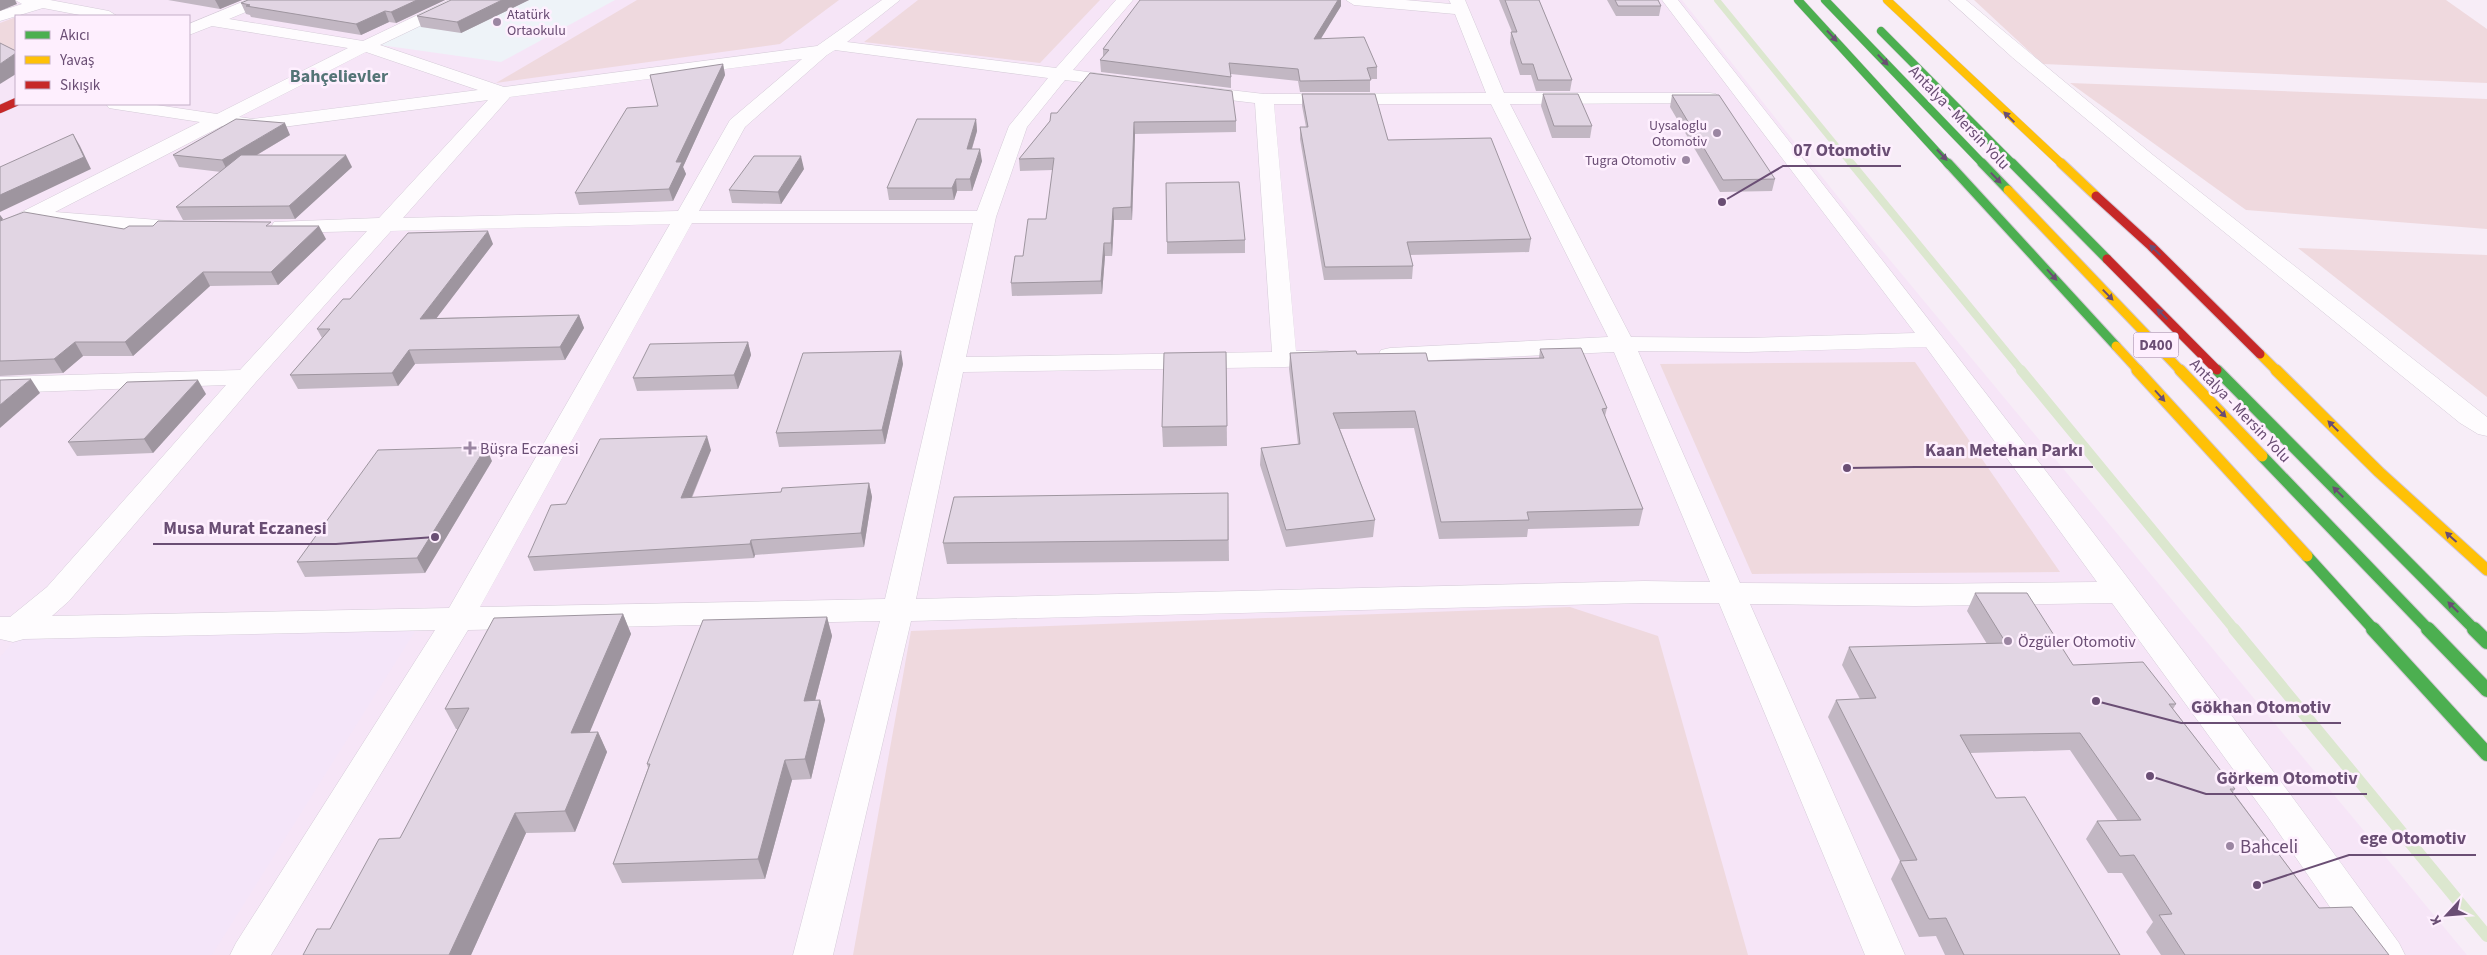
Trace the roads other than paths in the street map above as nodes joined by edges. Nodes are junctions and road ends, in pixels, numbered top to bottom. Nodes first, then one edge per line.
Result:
1 (23, 0) edge
2 (261, 0) edge
3 (462, 0) edge
4 (892, 0) edge
5 (1125, 0) edge
6 (1354, 0) edge
7 (1670, 0) edge
8 (1798, 0) edge
9 (1826, 0) edge
10 (1886, 0) edge
11 (1956, 0) edge
12 (46, 2) edge
13 (1459, 5) edge
14 (104, 15) edge
15 (0, 16) edge
16 (211, 21) junction
17 (1871, 21) dead end
18 (190, 30) edge
19 (366, 46) junction
20 (827, 48) junction
21 (1060, 74) junction
22 (1138, 84) edge
23 (1177, 88) edge
24 (504, 93) junction
25 (1497, 97) junction
26 (1744, 98) junction
27 (1264, 99) junction
28 (15, 102) edge
29 (121, 105) edge
30 (0, 108) edge
31 (220, 121) junction
32 (30, 216) junction
33 (985, 216) junction
34 (685, 217) junction
35 (384, 226) junction
36 (266, 227) edge
37 (206, 228) edge
38 (0, 231) edge
39 (1933, 340) junction
40 (1623, 344) junction
41 (1285, 360) junction
42 (952, 365) junction
43 (247, 377) junction
44 (0, 385) edge
45 (2487, 428) edge
46 (2487, 570) edge
47 (1728, 592) junction
48 (2121, 592) junction
49 (898, 610) junction
50 (460, 618) junction
51 (6, 632) edge
52 (2487, 642) edge
53 (2487, 690) edge
54 (2487, 754) edge
55 (250, 955) edge
56 (813, 955) edge
57 (1885, 955) edge
58 (2385, 955) edge

1 - 12 street
2 - 16 street
3 - 19 street
4 - 20 street
5 - 21 street
6 - 13 street
7 - 26 street
8 -> 54 main road
9 -> 53 main road, Antalya - Mersin Yolu / D400
46 -> 10 main road
11 - 45 street
12 - 14 street
12 - 15 street
13 - 25 street
16 - 18 street
16 - 19 street
52 -> 17 main road, Antalya - Mersin Yolu / D400
19 - 24 street
19 - 31 street
20 - 21 street
20 - 24 street
20 - 34 street
21 - 22 street
21 - 33 street
23 - 27 street
24 - 31 street
24 - 35 street
25 - 26 street
25 - 27 street
25 - 40 street
26 - 39 street
27 - 41 street
28 - 30 main road
29 - 31 street
31 - 32 street
32 - 37 street
32 - 38 street
33 - 34 street
33 - 42 street
34 - 35 street
34 - 50 street
35 - 36 street
35 - 43 street
39 - 40 street
39 - 48 street
40 - 41 street
40 - 47 street
41 - 42 street
42 - 49 street
43 - 44 street
43 - 51 street
47 - 48 street
47 - 49 street
47 - 57 street
48 - 58 street
49 - 50 street
49 - 56 street
50 - 51 street
50 - 55 street

